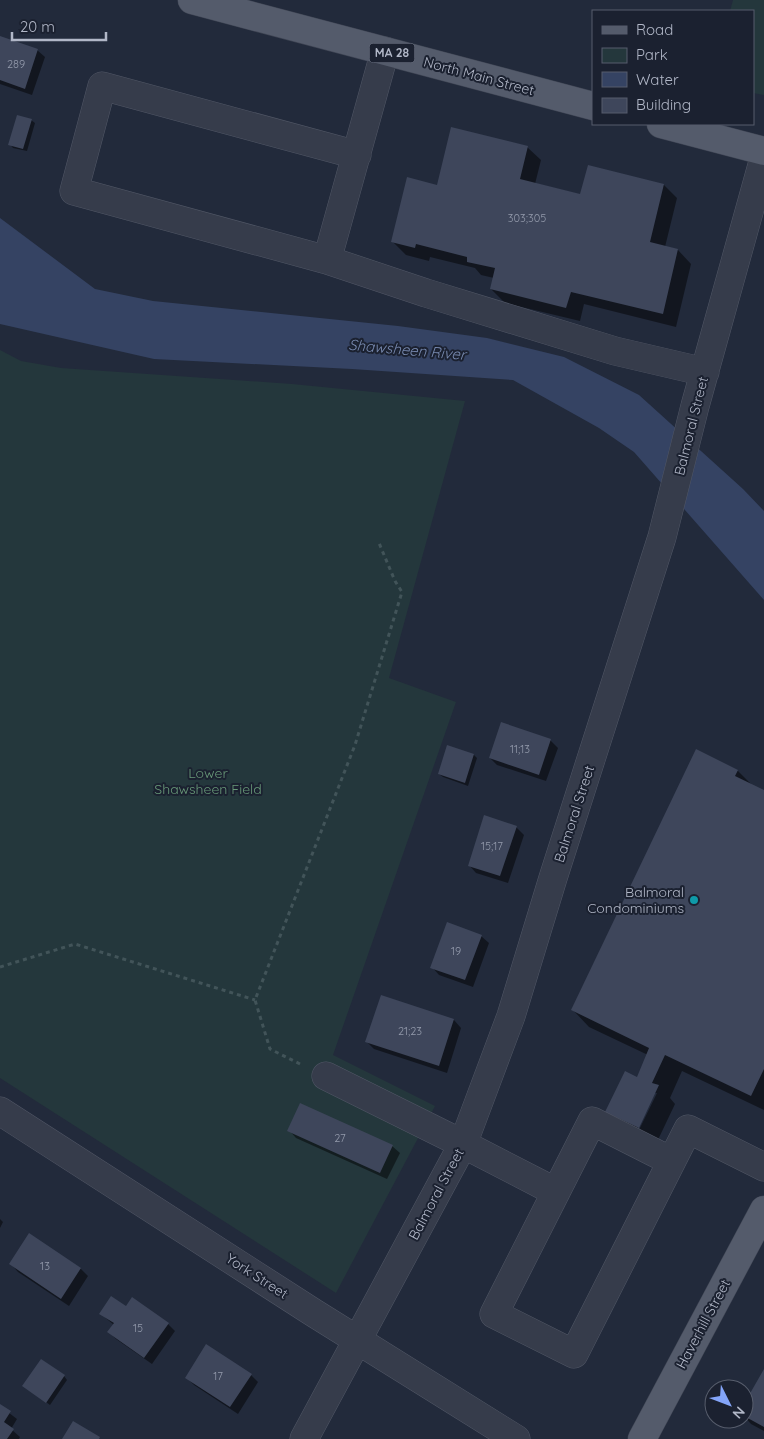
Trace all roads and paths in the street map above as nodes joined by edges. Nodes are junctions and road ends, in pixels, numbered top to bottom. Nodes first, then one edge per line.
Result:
1 (192, 0) edge
2 (385, 51) junction
3 (592, 106) edge
4 (665, 125) edge
5 (764, 151) edge
6 (356, 155) junction
7 (764, 158) edge
8 (754, 234) edge
9 (327, 260) junction
10 (704, 372) junction
11 (379, 543) dead end
12 (0, 967) edge
13 (255, 1000) junction
14 (326, 1076) joint
15 (0, 1111) edge
16 (463, 1144) junction
17 (671, 1161) junction
18 (764, 1167) edge
19 (556, 1192) junction
20 (764, 1210) edge
21 (357, 1340) junction
22 (304, 1439) edge
23 (516, 1439) edge
24 (642, 1439) edge

1 - 2 main road, North Main Street / MA 28
2 - 3 main road, North Main Street / MA 28
2 - 6 street
4 - 5 main road
6 - 9 street
6 - 9 street
7 - 8 street, Balmoral Street
8 - 10 street, Balmoral Street
9 - 10 street
10 - 16 street, Balmoral Street
11 - 13 path
12 - 13 path
13 - 14 path
14 - 16 street
15 - 21 street, York Street
16 - 19 street
16 - 21 street, Balmoral Street
17 - 18 street
17 - 19 street
17 - 19 street
20 - 24 main road, Haverhill Street
21 - 22 street, Balmoral Street
21 - 23 street, York Street

